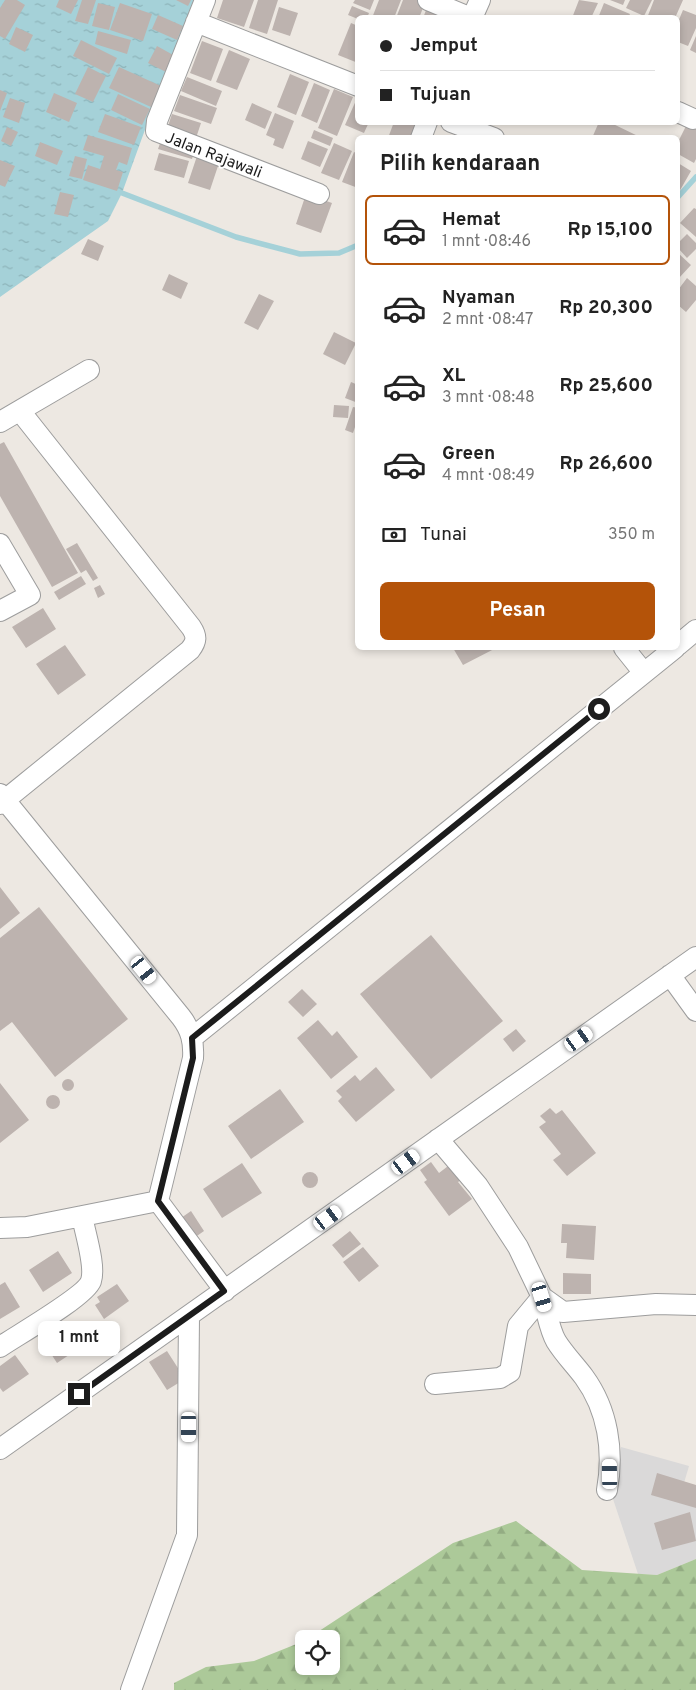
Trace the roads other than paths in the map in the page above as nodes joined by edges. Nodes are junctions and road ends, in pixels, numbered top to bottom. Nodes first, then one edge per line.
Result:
1 (205, 0) edge
2 (428, 0) edge
3 (480, 0) edge
4 (465, 15) edge
5 (473, 15) edge
6 (196, 22) junction
7 (355, 85) edge
8 (459, 125) edge
9 (486, 135) edge
10 (319, 194) dead end
11 (89, 370) dead end
12 (20, 411) junction
13 (0, 422) edge
14 (0, 544) edge
15 (0, 611) edge
16 (696, 630) edge
17 (680, 643) edge
18 (626, 650) edge
19 (671, 650) edge
20 (644, 673) junction
21 (2, 800) edge
22 (696, 957) edge
23 (670, 975) junction
24 (696, 1011) edge
25 (192, 1038) junction
26 (438, 1139) junction
27 (158, 1201) junction
28 (82, 1216) junction
29 (0, 1228) edge
30 (224, 1291) junction
31 (542, 1297) junction
32 (696, 1305) edge
33 (189, 1316) junction
34 (0, 1347) edge
35 (435, 1384) dead end
36 (0, 1449) edge
37 (607, 1490) dead end
38 (131, 1690) edge

1 - 6 street, Jalan Rajawali
2 - 4 street
3 - 5 street
6 - 7 street
6 - 10 street, Jalan Rajawali
8 - 9 street
11 - 12 street
12 - 13 street
12 - 21 street
14 - 15 street
16 - 17 street
18 - 20 street
19 - 20 street
20 - 25 street
21 - 25 street
22 - 23 street
23 - 24 street
23 - 26 street
25 - 27 street
26 - 30 street
26 - 31 street
27 - 28 street
27 - 30 street
28 - 29 street
28 - 34 street
30 - 33 street
31 - 32 street
31 - 35 street
31 - 37 street
33 - 36 street
33 - 38 street

